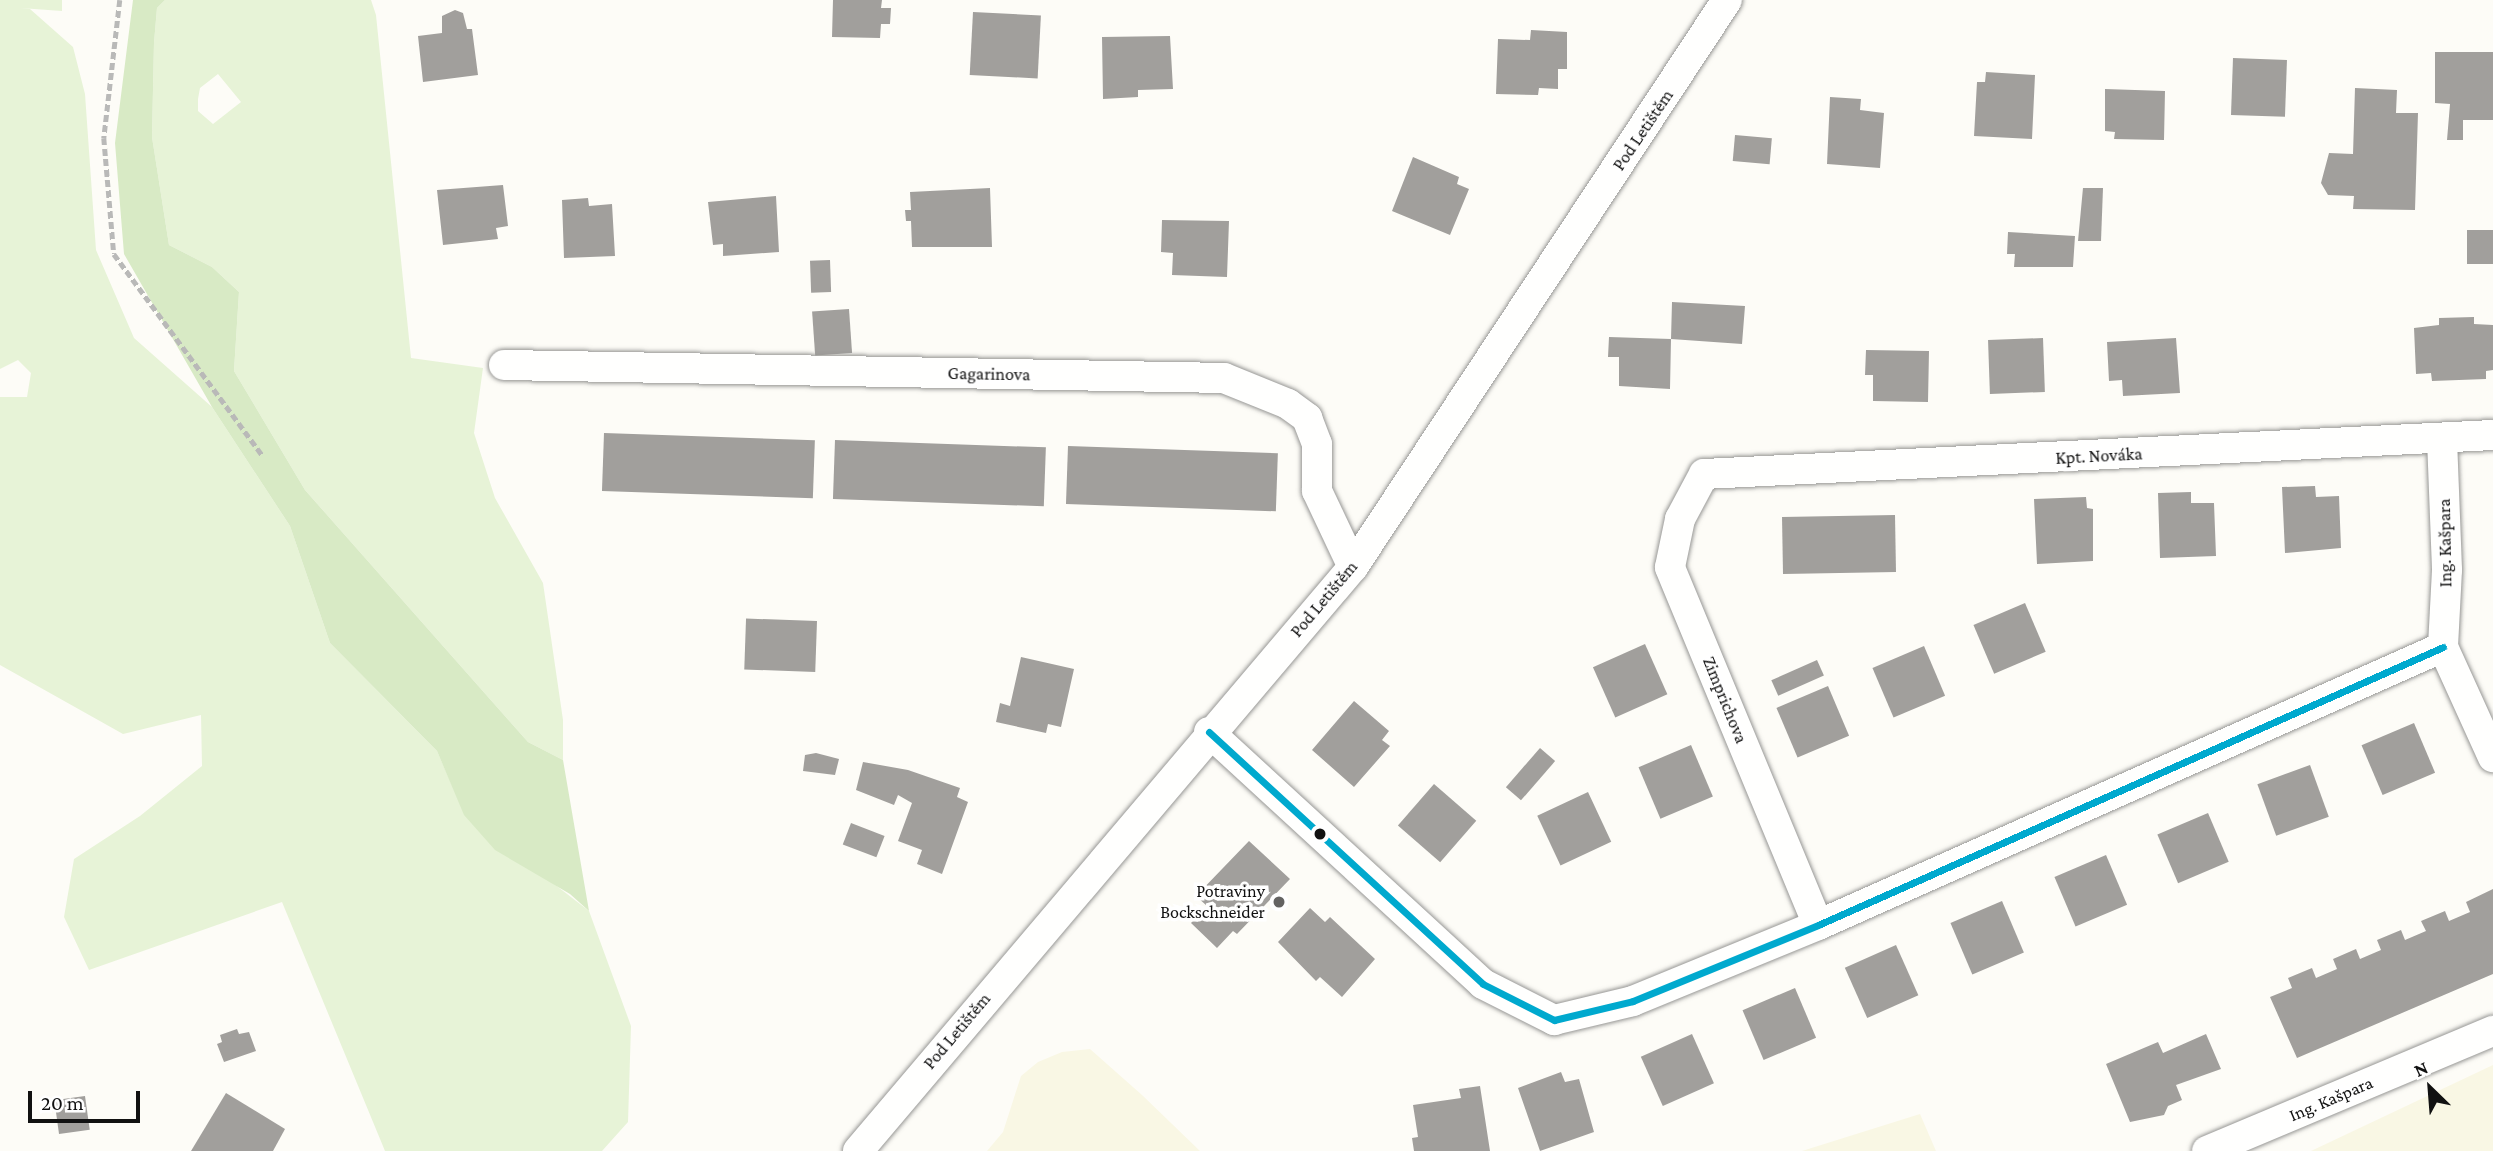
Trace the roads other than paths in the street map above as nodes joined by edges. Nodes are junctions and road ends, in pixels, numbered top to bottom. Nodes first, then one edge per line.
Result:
1 (1727, 0) edge
2 (504, 365) dead end
3 (2493, 435) edge
4 (2442, 439) junction
5 (1704, 474) joint
6 (1353, 566) junction
7 (2442, 647) junction
8 (1209, 732) junction
9 (2493, 757) edge
10 (1818, 925) junction
11 (2493, 1031) edge
12 (858, 1151) edge
13 (2207, 1151) edge

1 - 6 street, Pod Letištěm
2 - 6 street, Gagarinova
3 - 4 street, Kpt. Nováka
4 - 5 street, Kpt. Nováka
4 - 7 street, Ing. Kašpara
5 - 10 street, Zimprichova
6 - 8 street, Pod Letištěm
7 - 9 street, Ing. Kašpara
7 - 10 street
8 - 10 street
8 - 12 street, Pod Letištěm
11 - 13 street, Ing. Kašpara

